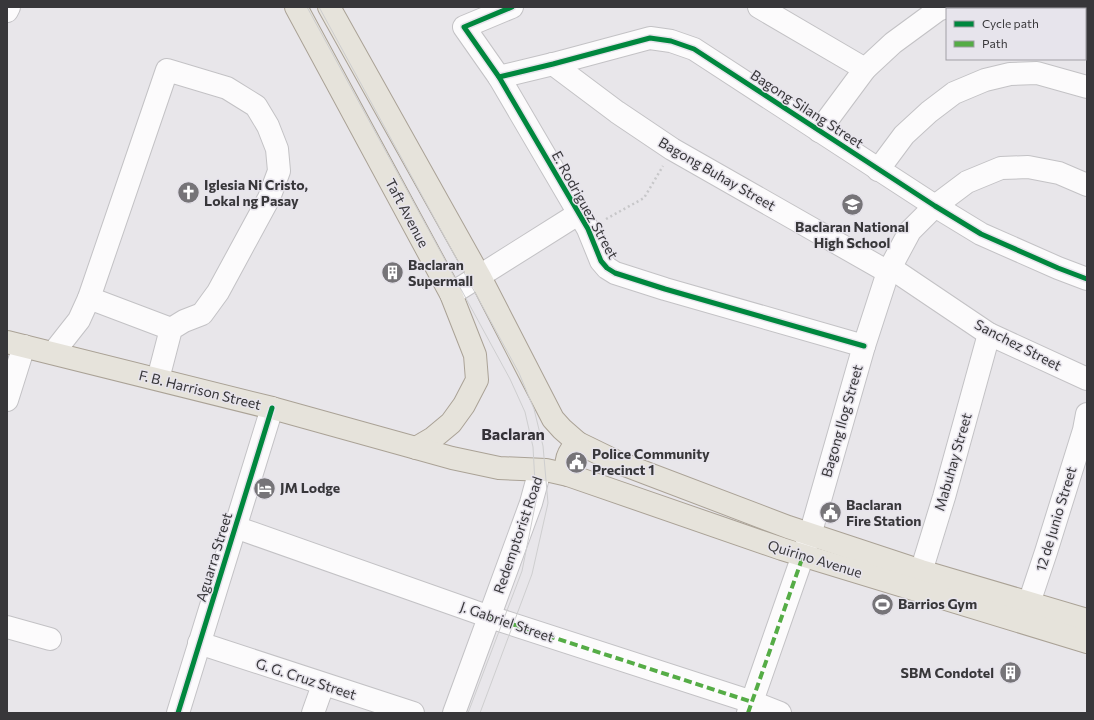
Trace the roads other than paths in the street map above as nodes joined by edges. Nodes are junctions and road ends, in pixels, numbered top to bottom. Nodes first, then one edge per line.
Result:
1 (9, 7) edge
2 (296, 7) edge
3 (512, 7) edge
4 (759, 7) edge
5 (946, 7) edge
6 (7, 11) edge
7 (337, 13) edge
8 (552, 64) junction
9 (865, 69) junction
10 (499, 77) junction
11 (1087, 87) edge
12 (819, 130) junction
13 (878, 170) junction
14 (1087, 185) edge
15 (935, 206) junction
16 (583, 222) junction
17 (889, 270) junction
18 (480, 277) junction
19 (1087, 279) edge
20 (451, 294) junction
21 (89, 298) junction
22 (171, 329) junction
23 (989, 334) junction
24 (15, 344) edge
25 (864, 346) junction
26 (53, 353) junction
27 (158, 379) junction
28 (1087, 379) edge
29 (7, 400) edge
30 (272, 408) junction
31 (1087, 414) edge
32 (578, 443) junction
33 (416, 448) junction
34 (543, 470) junction
35 (568, 475) junction
36 (235, 527) junction
37 (810, 535) junction
38 (803, 556) junction
39 (918, 581) junction
40 (1026, 613) junction
41 (490, 617) junction
42 (1087, 620) edge
43 (7, 627) edge
44 (50, 639) dead end
45 (1087, 642) edge
46 (199, 643) junction
47 (323, 685) junction
48 (750, 708) edge
49 (178, 713) edge
50 (313, 713) edge
51 (413, 713) edge
52 (454, 713) edge
53 (780, 713) edge

1 - 6 street
2 - 20 main road, Taft Avenue
3 - 10 street, E. Rodriguez Street
4 - 9 street
5 - 9 street
7 - 18 main road
8 - 10 street, Bagong Silang Street
8 - 12 street, Bagong Silang Street
8 - 17 street, Bagong Buhay Street
9 - 12 street
10 - 16 street, E. Rodriguez Street
11 - 13 street
12 - 13 street, Bagong Silang Street
13 - 15 street, Bagong Silang Street
14 - 15 street, Bagong Ilog Street
15 - 17 street, Bagong Ilog Street
15 - 19 street, Bagong Silang Street
16 - 18 street, E. Rodriguez Street
16 - 25 street, E. Rodriguez Street
17 - 23 street, Sanchez Street
17 - 25 street, Bagong Ilog Street
18 - 20 street, E. Rodriguez Street
18 - 32 main road, Quirino Avenue
20 - 33 main road, Taft Avenue
21 - 22 street
21 - 22 street
21 - 26 street
22 - 27 street
23 - 28 street, Sanchez Street
23 - 39 street, Mabuhay Street
24 - 26 main road, F. B. Harrison Street
24 - 29 street
25 - 37 street, Bagong Ilog Street
26 - 27 main road, F. B. Harrison Street
27 - 30 main road, F. B. Harrison Street
30 - 33 main road, F. B. Harrison Street
30 - 36 street, Aguarra Street
31 - 40 street, 12 de Junio Street
32 - 35 main road
32 - 37 main road, Quirino Avenue
33 - 34 main road, F. B. Harrison Street
34 - 35 main road, Quirino Avenue
34 - 41 street, Redemptorist Road
35 - 38 main road, Quirino Avenue
36 - 41 street, J. Gabriel Street
36 - 46 street, Aguarra Street
37 - 38 street, Bagong Ilog Street
37 - 39 main road, Quirino Avenue
38 - 39 main road, Quirino Avenue
38 - 48 street, Bagong Ilog Street
39 - 40 main road, Quirino Avenue
40 - 42 main road, Quirino Avenue
40 - 45 main road, Quirino Avenue
41 - 48 street, J. Gabriel Street
41 - 52 street, Redemptorist Road
43 - 44 street
46 - 47 street, G. G. Cruz Street
46 - 49 street, Aguarra Street
47 - 50 street
47 - 51 street, G. G. Cruz Street
48 - 53 street, J. Gabriel Street

